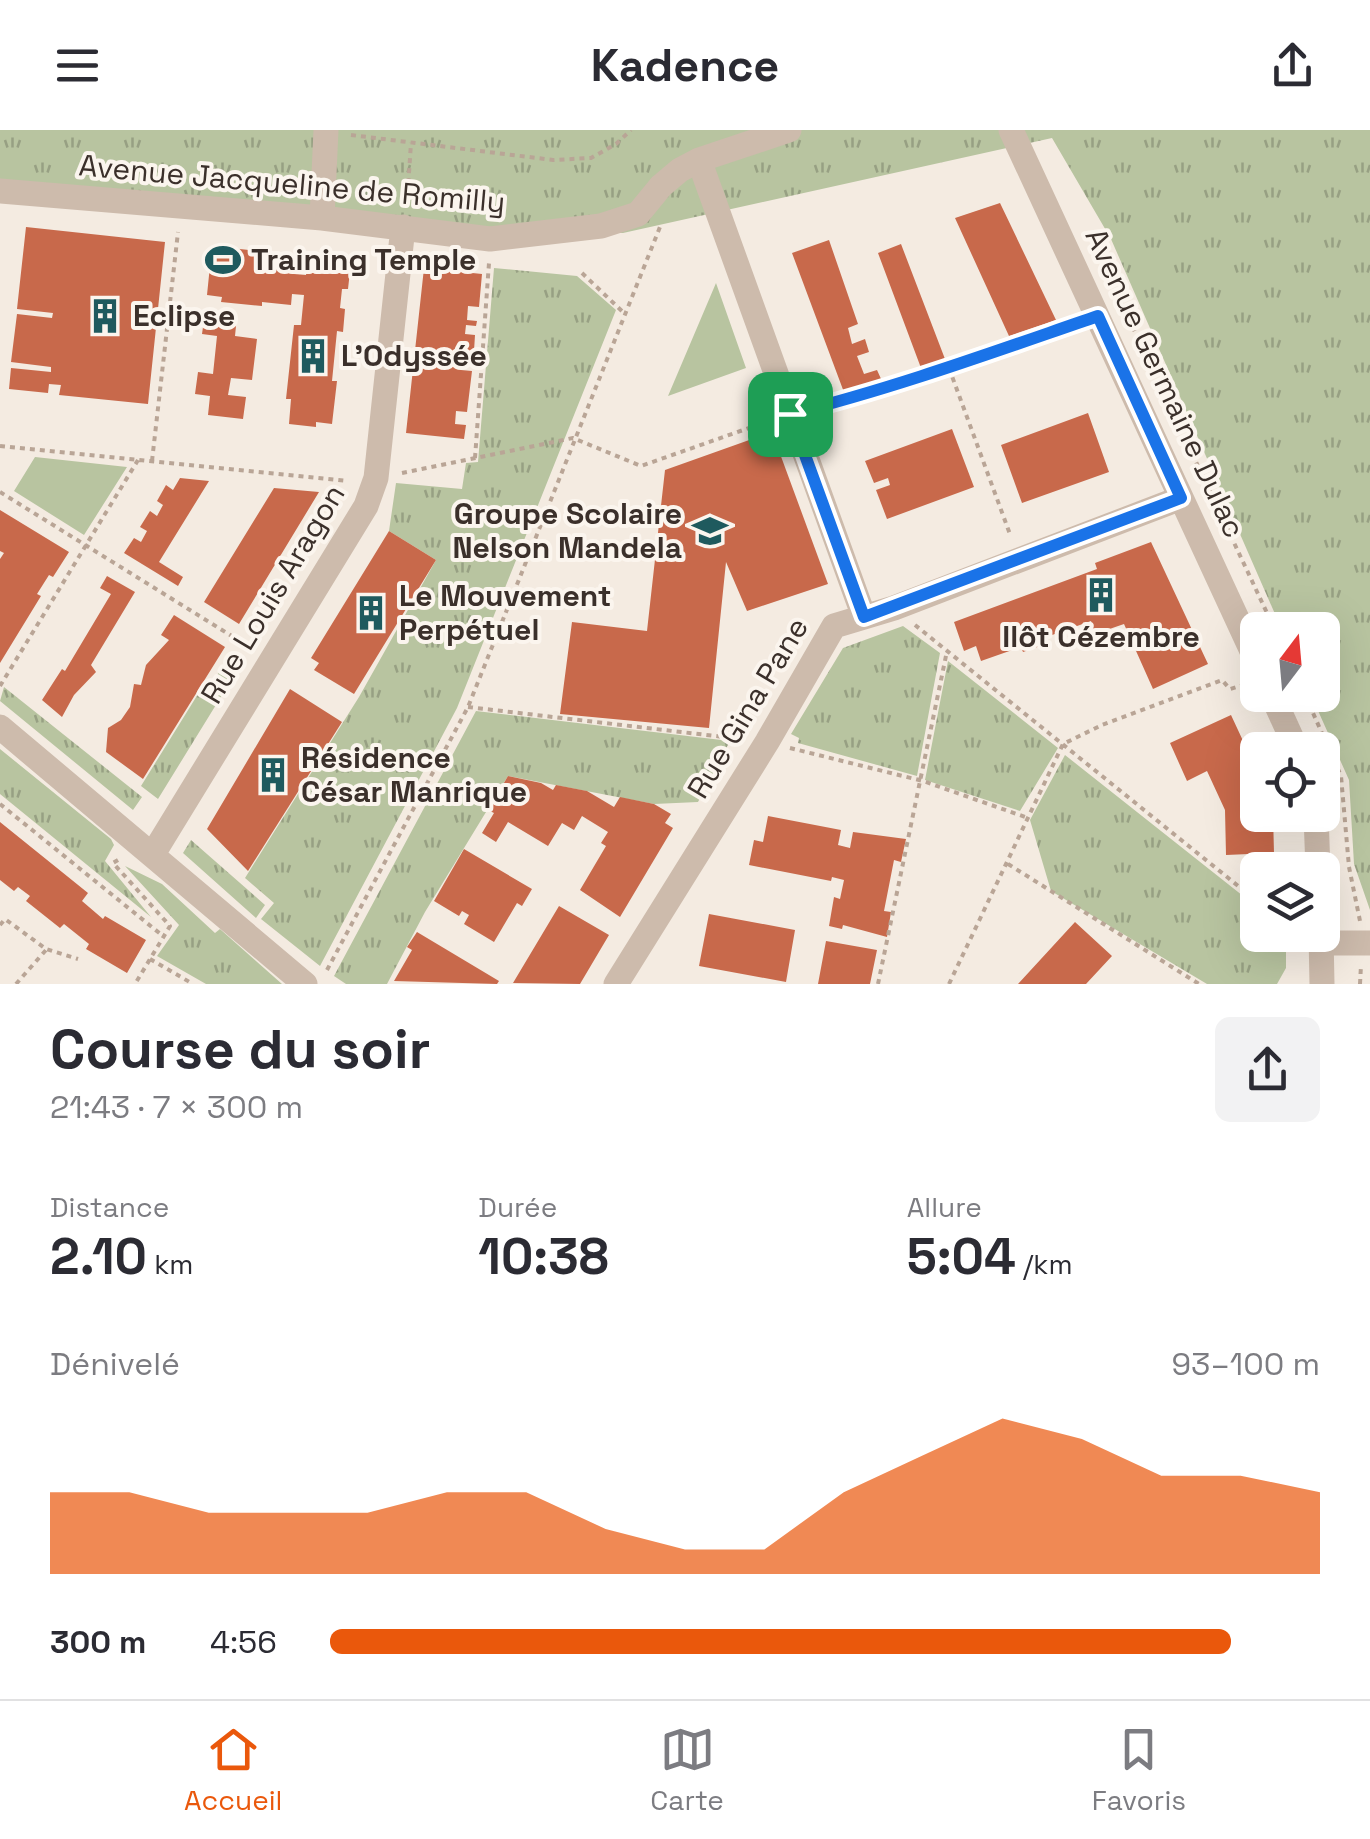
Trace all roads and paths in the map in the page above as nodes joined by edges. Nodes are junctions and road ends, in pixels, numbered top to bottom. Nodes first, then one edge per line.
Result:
1 (631, 130) edge
2 (789, 130) edge
3 (1011, 130) edge
4 (326, 131) edge
5 (412, 143) junction
6 (698, 160) junction
7 (0, 191) edge
8 (185, 205) junction
9 (664, 216) dead end
10 (322, 218) junction
11 (403, 227) junction
12 (1085, 229) dead end
13 (490, 238) junction
14 (582, 273) dead end
15 (624, 313) junction
16 (1098, 316) junction
17 (949, 368) junction
18 (790, 414) junction
19 (573, 438) junction
20 (0, 446) edge
21 (475, 458) junction
22 (138, 460) junction
23 (152, 461) junction
24 (376, 478) junction
25 (0, 492) edge
26 (1181, 498) junction
27 (85, 548) junction
28 (1019, 560) junction
29 (894, 608) junction
30 (1266, 612) edge
31 (864, 617) junction
32 (1240, 646) edge
33 (947, 651) junction
34 (272, 660) junction
35 (1240, 682) edge
36 (0, 686) edge
37 (0, 727) edge
38 (1063, 744) junction
39 (0, 804) edge
40 (161, 861) junction
41 (1006, 863) junction
42 (1240, 887) edge
43 (0, 913) edge
44 (6, 919) junction
45 (0, 925) edge
46 (164, 937) junction
47 (1340, 945) edge
48 (46, 950) junction
49 (1321, 952) edge
50 (1365, 952) edge
51 (78, 958) dead end
52 (150, 959) junction
53 (315, 979) edge
54 (16, 984) edge
55 (135, 984) edge
56 (194, 984) edge
57 (616, 984) edge
58 (878, 984) edge
59 (949, 984) edge
60 (1199, 984) edge
61 (1322, 984) edge
62 (1360, 984) edge

1 - 5 path
2 - 6 street, Avenue Jacqueline de Romilly
3 - 16 street, Avenue Germaine Dulac
4 - 5 path
4 - 10 street
5 - 11 path
6 - 13 street, Avenue Jacqueline de Romilly
6 - 18 street
7 - 8 street, Avenue Jacqueline de Romilly
8 - 10 street, Avenue Jacqueline de Romilly
8 - 23 path
9 - 15 path
10 - 11 street, Avenue Jacqueline de Romilly
11 - 13 street, Avenue Jacqueline de Romilly
11 - 24 street, Rue Louis Aragon
12 - 30 path
13 - 21 path
14 - 15 path
15 - 19 path
16 - 17 path
16 - 26 street, Avenue Germaine Dulac
17 - 18 path
17 - 28 path
18 - 19 path
18 - 31 street
19 - 21 path
19 - 53 path
20 - 22 path
21 - 24 path
22 - 23 path
22 - 27 path
23 - 24 path
24 - 34 street, Rue Louis Aragon
25 - 27 path
26 - 28 street, Rue Gina Pane
26 - 32 street, Avenue Germaine Dulac
27 - 34 path
27 - 36 path
28 - 29 street, Rue Gina Pane
29 - 31 street, Rue Gina Pane
29 - 33 path
31 - 57 street, Rue Gina Pane
33 - 38 path
33 - 58 path
34 - 40 street, Rue Louis Aragon
35 - 38 path
37 - 40 street
38 - 41 path
38 - 42 path
39 - 46 path
40 - 46 path
40 - 53 street
41 - 59 path
41 - 60 path
43 - 44 path
44 - 45 path
44 - 48 path
46 - 52 path
47 - 50 street
48 - 51 path
48 - 54 path
49 - 61 street
50 - 62 path
52 - 55 path
52 - 56 path

